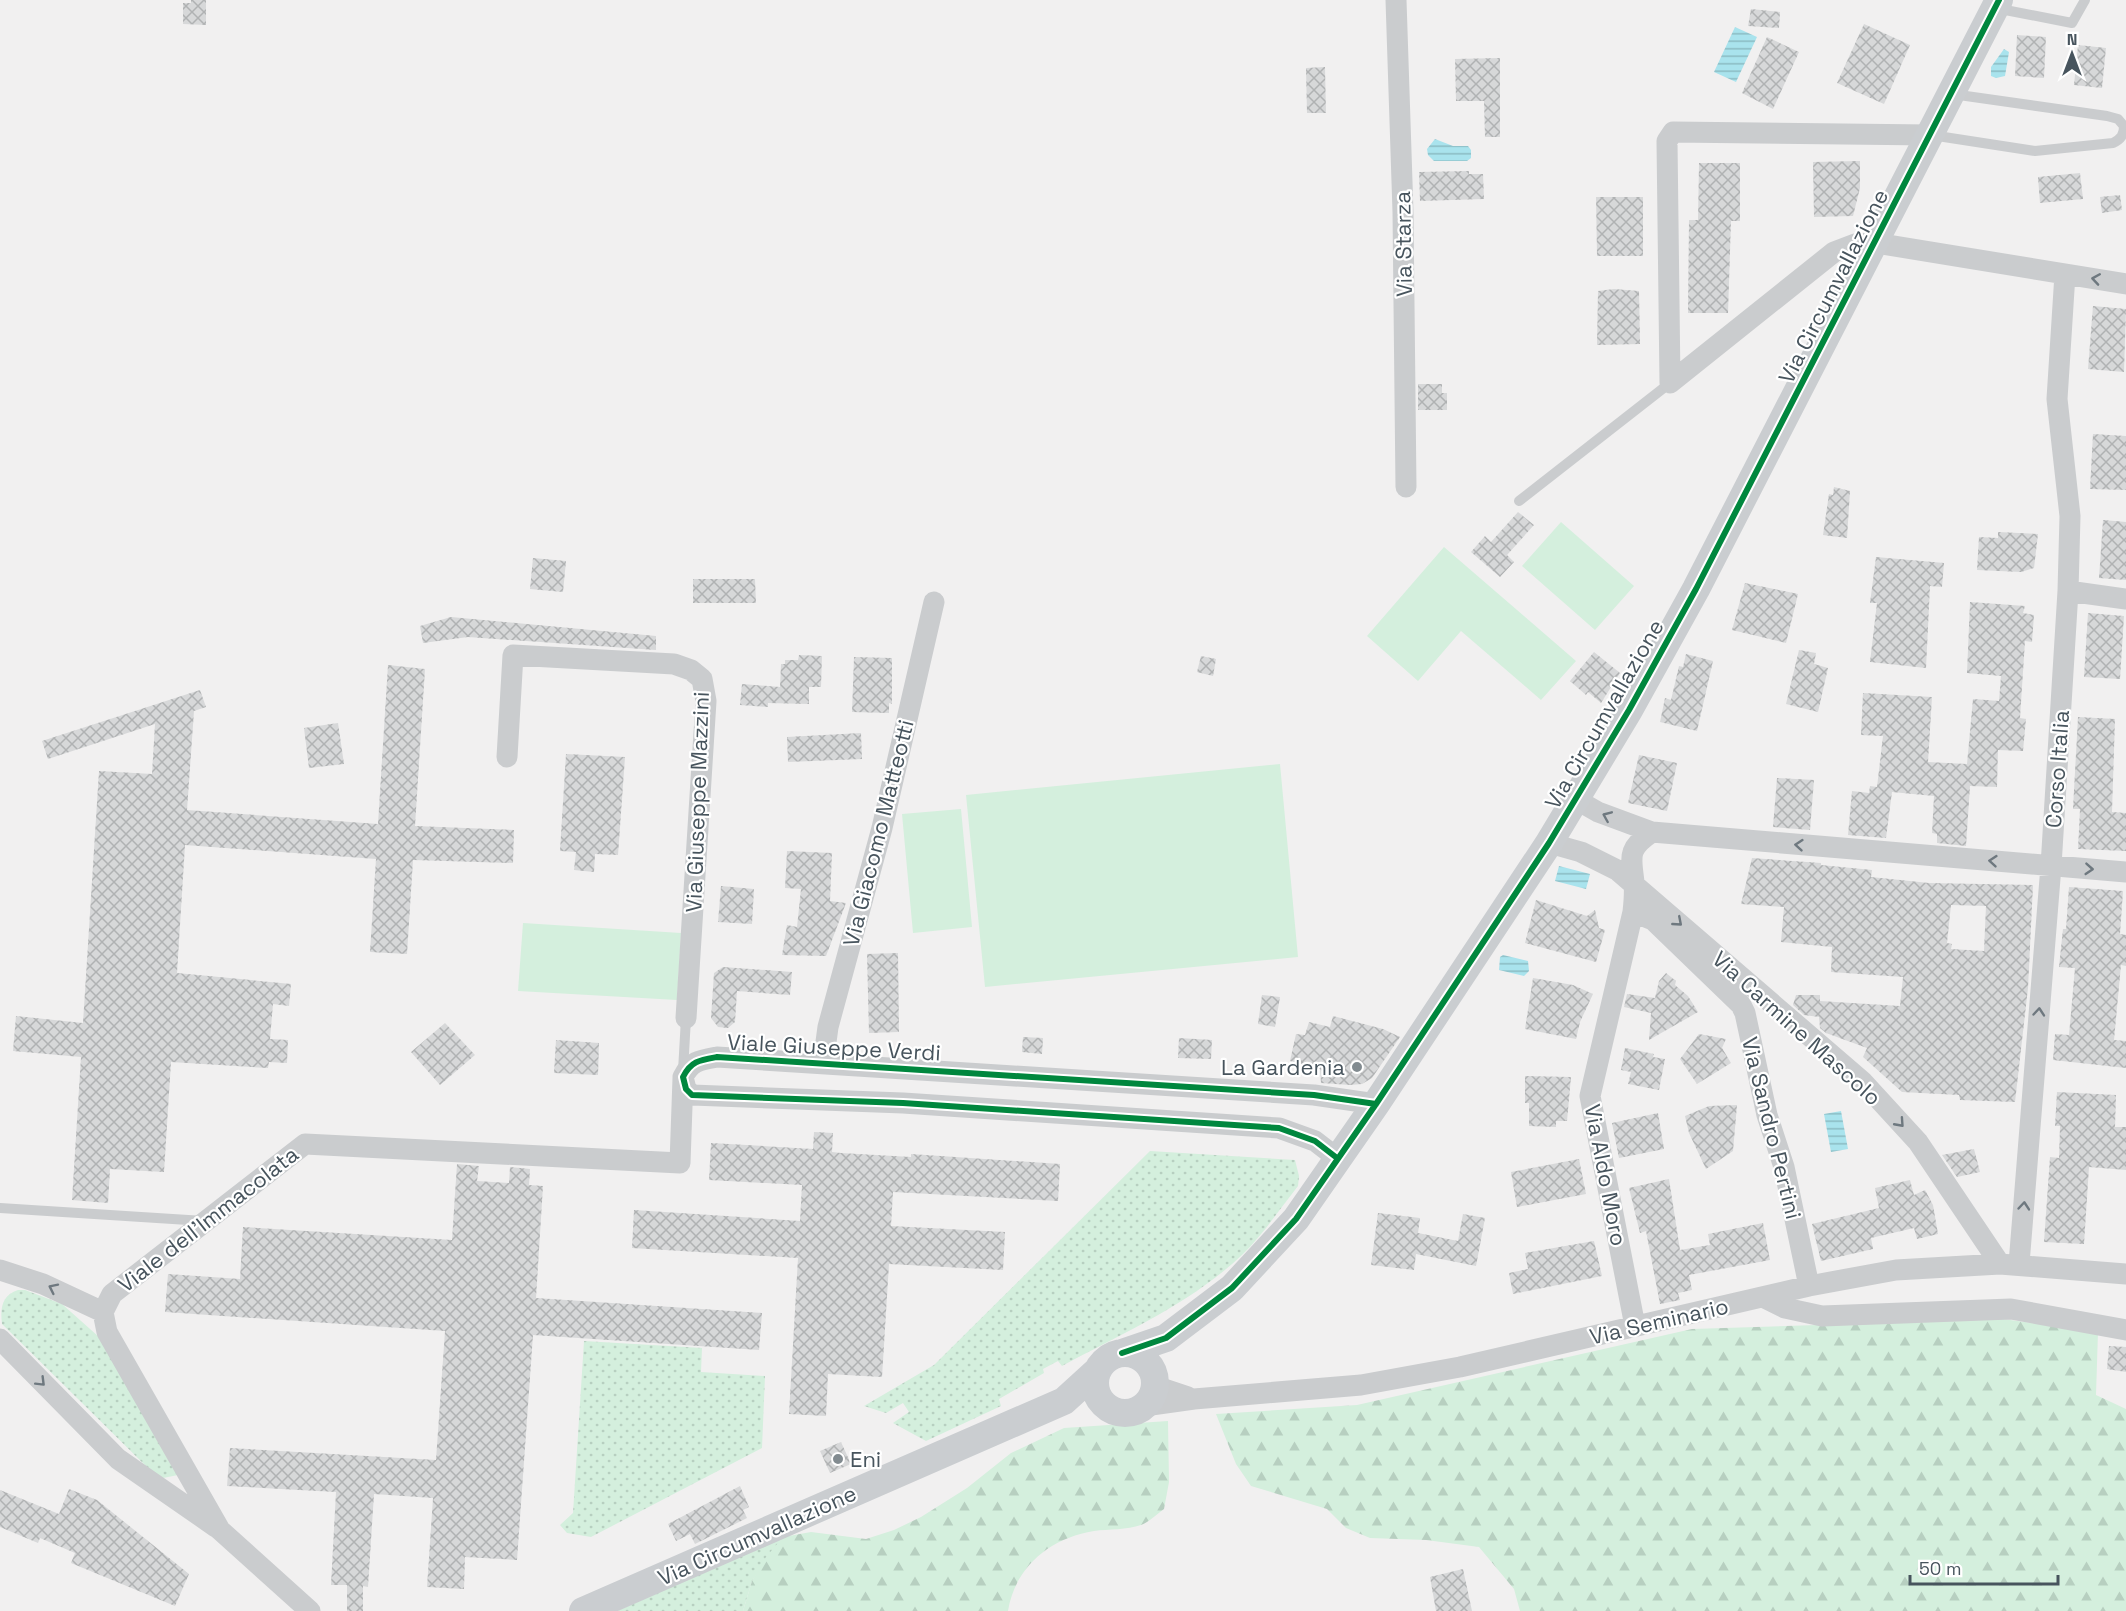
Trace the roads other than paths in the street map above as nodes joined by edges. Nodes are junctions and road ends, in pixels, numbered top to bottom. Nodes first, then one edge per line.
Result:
1 (1396, 0) edge
2 (2085, 0) edge
3 (1997, 4) edge
4 (1952, 94) junction
5 (1930, 135) junction
6 (1876, 243) junction
7 (2065, 274) junction
8 (2126, 284) edge
9 (1670, 383) junction
10 (1406, 487) dead end
11 (1519, 501) dead end
12 (2068, 591) junction
13 (2126, 599) edge
14 (934, 602) dead end
15 (507, 757) dead end
16 (1576, 800) junction
17 (1652, 832) junction
18 (1549, 843) junction
19 (2051, 866) junction
20 (2126, 872) edge
21 (1634, 883) junction
22 (1633, 912) junction
23 (686, 1018) joint
24 (823, 1064) junction
25 (683, 1077) junction
26 (1376, 1104) junction
27 (1337, 1158) junction
28 (0, 1208) edge
29 (207, 1221) junction
30 (2009, 1264) junction
31 (0, 1270) edge
32 (2126, 1274) edge
33 (1809, 1286) junction
34 (1763, 1297) junction
35 (103, 1312) junction
36 (1635, 1326) junction
37 (2126, 1330) edge
38 (1166, 1338) junction
39 (0, 1340) edge
40 (1122, 1353) junction
41 (1098, 1370) junction
42 (1151, 1388) junction
43 (1064, 1401) junction
44 (1107, 1406) junction
45 (220, 1530) junction
46 (310, 1611) edge
47 (583, 1611) edge

1 - 10 street, Via Starza
2 - 3 lane
3 - 4 street, Via Circumvallazione
4 - 5 street, Via Circumvallazione
4 - 5 lane
5 - 6 street, Via Circumvallazione
5 - 9 street
6 - 7 street
6 - 9 street
6 - 16 street, Via Circumvallazione
8 -> 7 street
7 - 12 street, Corso Italia
9 - 11 lane
12 - 13 street
12 - 19 street, Corso Italia
14 - 24 street, Via Giacomo Matteotti
15 - 23 street, Via Giuseppe Mazzini
17 -> 16 street
16 - 18 street, Via Circumvallazione
19 -> 17 street
17 - 21 street, Via Aldo Moro
18 - 21 street, Via Carmine Mascolo
18 - 26 street, Via Circumvallazione
19 -> 20 street
30 -> 19 street, Corso Italia
21 - 22 street, Via Aldo Moro
21 -> 30 street, Via Carmine Mascolo
22 - 33 street, Via Sandro Pertini
22 - 36 street, Via Aldo Moro
23 - 25 lane, Via Giuseppe Mazzini
24 - 25 street, Viale Giuseppe Verdi
24 - 26 street, Viale Giuseppe Verdi
25 - 27 street
25 - 29 street, Viale dell'Immacolata
26 - 27 street, Via Circumvallazione
27 - 38 street, Via Circumvallazione
28 - 29 lane
29 - 35 street, Viale dell'Immacolata
30 - 32 street, Via Seminario
30 - 33 street, Via Seminario
35 -> 31 street
33 - 34 street, Via Seminario
34 - 36 street, Via Seminario
34 - 37 street
35 - 45 street, Viale dell'Immacolata
36 - 42 street, Via Seminario
38 - 40 street, Via Circumvallazione
38 - 42 street
39 -> 45 street
40 - 41 street
40 - 42 street
41 - 43 street, Via Circumvallazione
41 - 44 street
42 - 44 street
43 - 44 street
43 - 47 street, Via Circumvallazione
45 - 46 street, Viale dell'Immacolata

